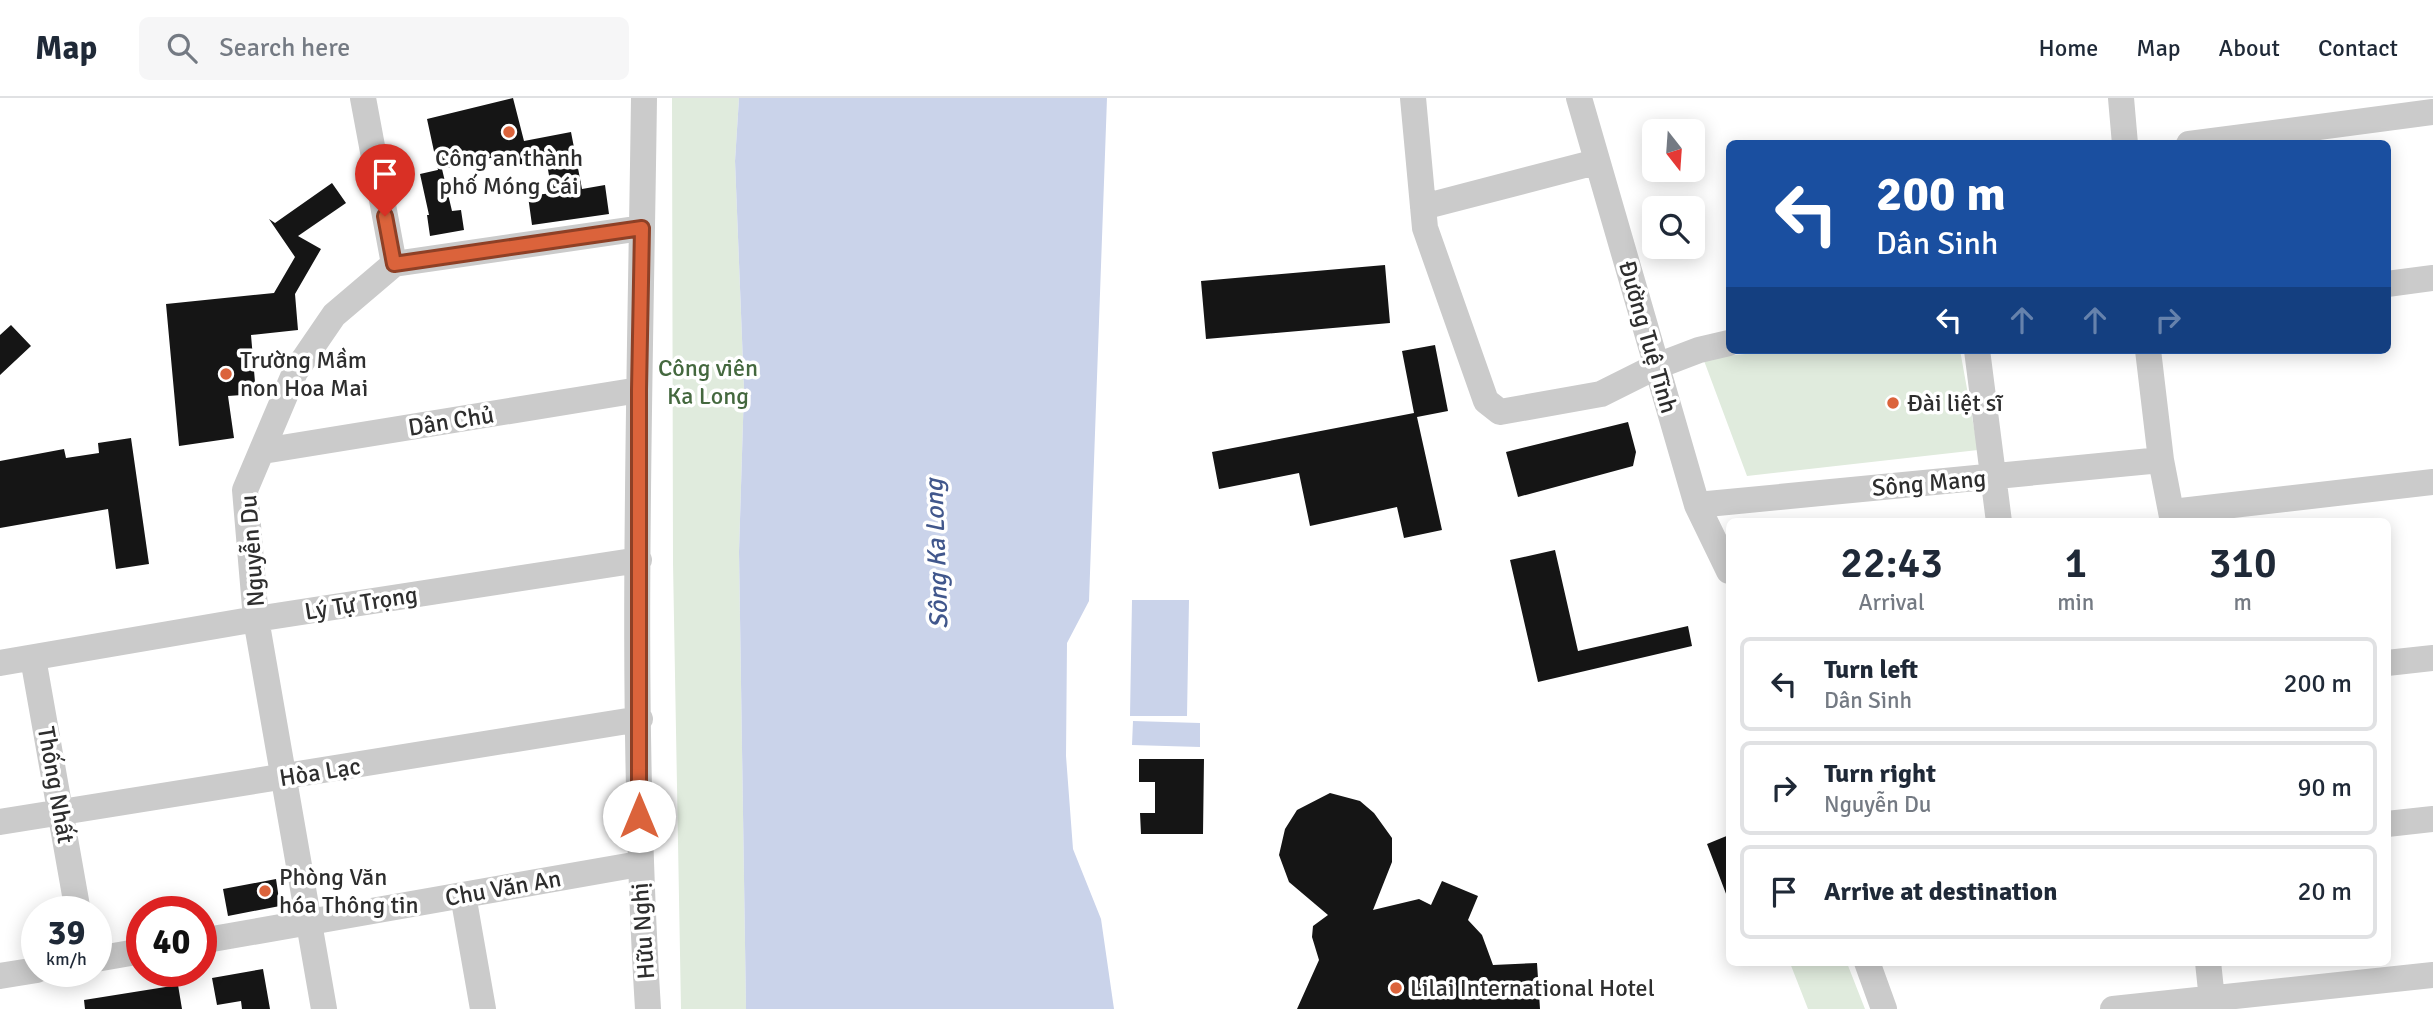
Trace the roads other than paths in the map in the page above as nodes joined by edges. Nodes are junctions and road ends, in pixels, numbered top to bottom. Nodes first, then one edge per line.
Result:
1 (363, 98) edge
2 (644, 98) edge
3 (1413, 98) edge
4 (1579, 98) edge
5 (2121, 98) edge
6 (2433, 112) edge
7 (2125, 140) edge
8 (2220, 140) edge
9 (1597, 162) junction
10 (1423, 206) junction
11 (642, 228) junction
12 (394, 264) junction
13 (2433, 278) edge
14 (2391, 283) edge
15 (1726, 343) edge
16 (1978, 354) edge
17 (2148, 354) edge
18 (1657, 366) junction
19 (639, 390) junction
20 (263, 450) junction
21 (2161, 460) junction
22 (1995, 477) junction
23 (2433, 482) edge
24 (1697, 505) junction
25 (2173, 517) edge
26 (2000, 518) edge
27 (639, 560) junction
28 (1726, 565) edge
29 (257, 619) junction
30 (33, 658) junction
31 (2433, 658) edge
32 (0, 663) edge
33 (2391, 663) edge
34 (640, 719) junction
35 (284, 778) junction
36 (60, 810) junction
37 (2433, 820) edge
38 (0, 822) edge
39 (2391, 824) edge
40 (639, 864) junction
41 (463, 895) junction
42 (75, 896) edge
43 (307, 922) junction
44 (217, 938) edge
45 (1868, 966) edge
46 (2208, 966) edge
47 (21, 973) edge
48 (2433, 975) edge
49 (0, 976) edge
50 (2212, 1004) edge
51 (324, 1009) edge
52 (483, 1009) edge
53 (648, 1009) edge
54 (1884, 1009) edge
55 (2113, 1009) edge

1 - 12 street
2 - 11 street, Hữu Nghị
3 - 10 street
4 - 9 street, Đường Tuệ Tĩnh
5 - 7 street
6 - 8 street
9 - 10 street
9 - 18 street, Đường Tuệ Tĩnh
10 - 18 street
11 - 12 street
11 - 19 street, Hữu Nghị
12 - 20 street, Nguyễn Du
13 - 14 street
15 - 18 street
16 - 22 street
17 - 21 street
18 - 24 street, Đường Tuệ Tĩnh
19 - 20 street, Dân Chủ
19 - 27 street, Hữu Nghị
20 - 29 street, Nguyễn Du
21 - 22 street, Sông Mang
21 - 25 street
22 - 24 street, Sông Mang
22 - 26 street
23 - 25 street
24 - 28 street, Đường Tuệ Tĩnh
27 - 29 street, Lý Tự Trọng
27 - 34 street, Hữu Nghị
29 - 30 street, Lý Tự Trọng
29 - 35 street, Nguyễn Du
30 - 32 street, Lý Tự Trọng
30 - 36 street, Thống Nhất
31 - 33 street
34 - 35 street, Hòa Lạc
34 - 40 street, Hữu Nghị
35 - 36 street, Hòa Lạc
35 - 43 street, Nguyễn Du
36 - 38 street, Hòa Lạc
36 - 42 street, Thống Nhất
37 - 39 street
40 - 41 street, Chu Văn An
40 - 53 street, Hữu Nghị
41 - 43 street, Chu Văn An
41 - 52 street
43 - 44 street, Chu Văn An
43 - 51 street, Nguyễn Du
45 - 54 street
46 - 50 street
47 - 49 street
48 - 50 street
50 - 55 street

